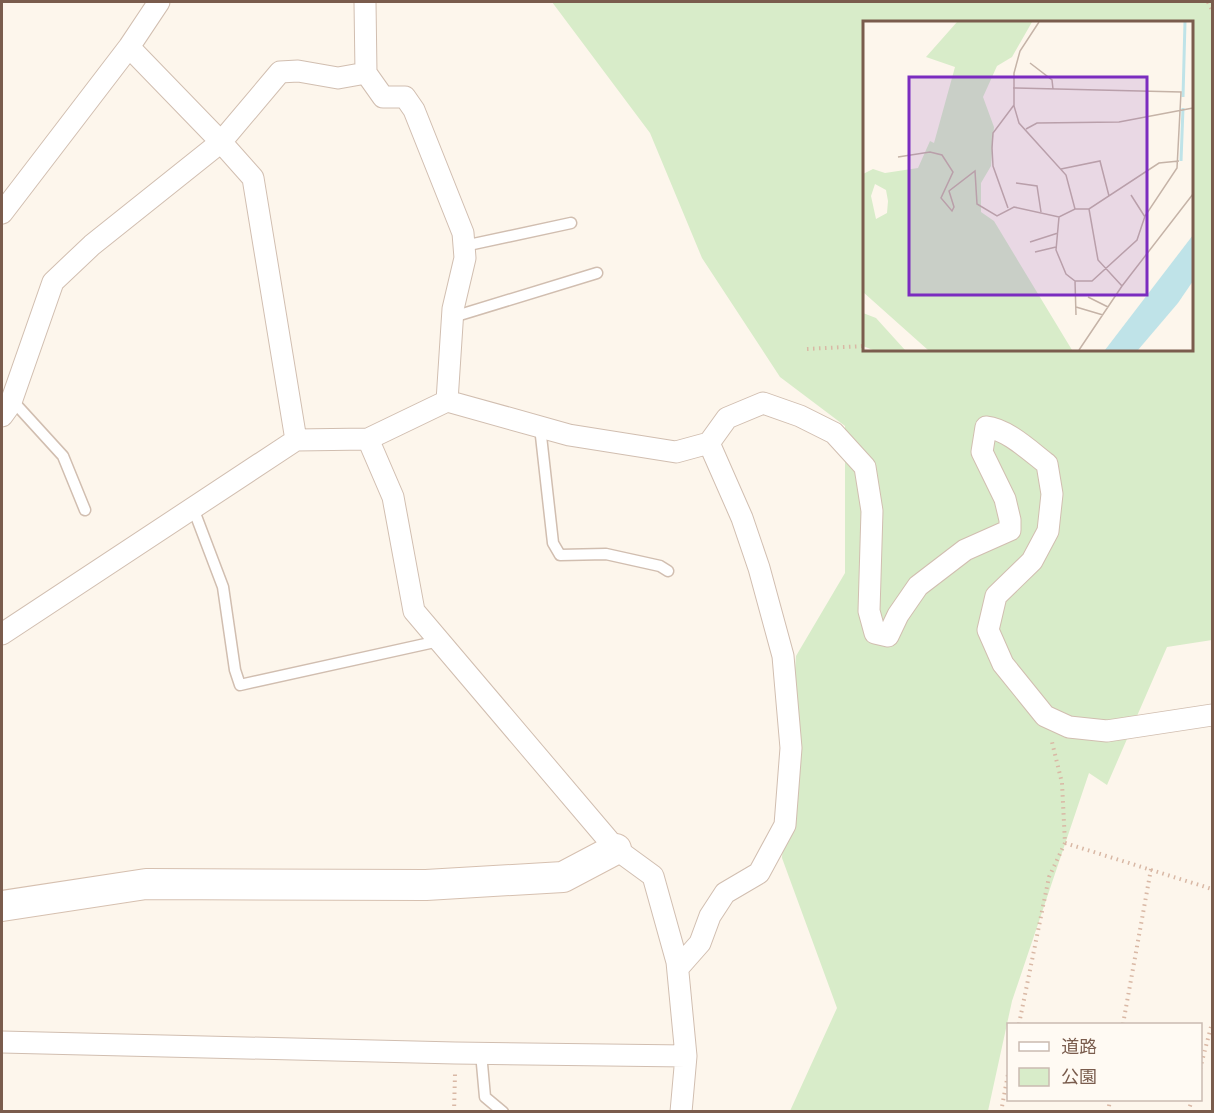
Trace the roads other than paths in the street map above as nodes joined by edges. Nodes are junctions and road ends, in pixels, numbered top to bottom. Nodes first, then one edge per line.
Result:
1 (159, 2) edge
2 (365, 2) edge
3 (129, 47) junction
4 (366, 74) junction
5 (221, 142) junction
6 (2, 213) edge
7 (571, 223) dead end
8 (464, 246) junction
9 (597, 273) dead end
10 (453, 317) junction
11 (447, 401) junction
12 (7, 408) edge
13 (540, 427) junction
14 (368, 439) junction
15 (296, 440) junction
16 (709, 443) junction
17 (193, 508) junction
18 (85, 510) dead end
19 (668, 571) dead end
20 (2, 634) edge
21 (440, 641) junction
22 (1212, 715) edge
23 (616, 849) junction
24 (2, 906) edge
25 (678, 968) junction
26 (2, 1042) edge
27 (481, 1053) junction
28 (686, 1056) junction
29 (503, 1112) edge
30 (681, 1112) edge

1 - 3 street
2 - 4 street
3 - 5 street
3 - 6 street
4 - 5 street
4 - 8 street
5 - 12 street
5 - 15 street
7 - 8 lane
8 - 10 street
9 - 10 lane
10 - 11 street
11 - 13 street
11 - 14 street
12 - 18 lane
13 - 16 street
13 - 19 lane
14 - 15 street
14 - 21 street
15 - 17 street
16 - 22 street
16 - 25 street
17 - 20 street
17 - 21 lane
21 - 23 street
23 - 24 street
23 - 25 street
25 - 28 street
26 - 27 street
27 - 28 street
27 - 29 lane
28 - 30 street

